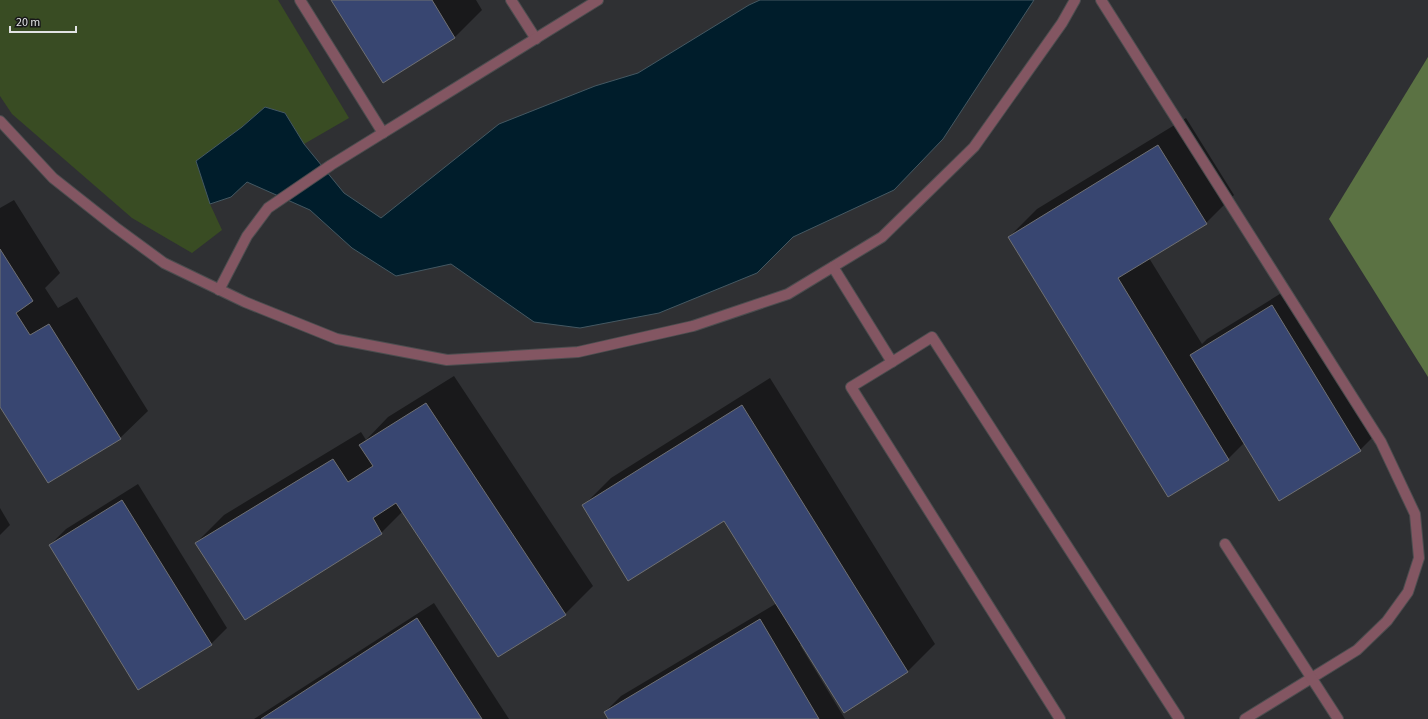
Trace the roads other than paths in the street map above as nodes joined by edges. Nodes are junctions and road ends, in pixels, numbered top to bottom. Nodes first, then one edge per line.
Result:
1 (300, 0) edge
2 (510, 0) edge
3 (598, 0) edge
4 (1075, 0) edge
5 (1101, 0) edge
6 (536, 39) junction
7 (0, 121) edge
8 (382, 133) junction
9 (833, 267) junction
10 (219, 290) junction
11 (892, 362) junction
12 (1225, 544) dead end
13 (1311, 678) junction
14 (1060, 719) edge
15 (1179, 719) edge
16 (1244, 719) edge
17 (1338, 719) edge

1 - 8 lane
2 - 6 lane
3 - 6 lane
4 - 9 lane
5 - 13 lane
6 - 8 lane
7 - 10 lane
8 - 10 lane
9 - 10 lane
9 - 11 lane
11 - 14 lane
11 - 15 lane
12 - 13 lane
13 - 16 lane
13 - 17 lane

